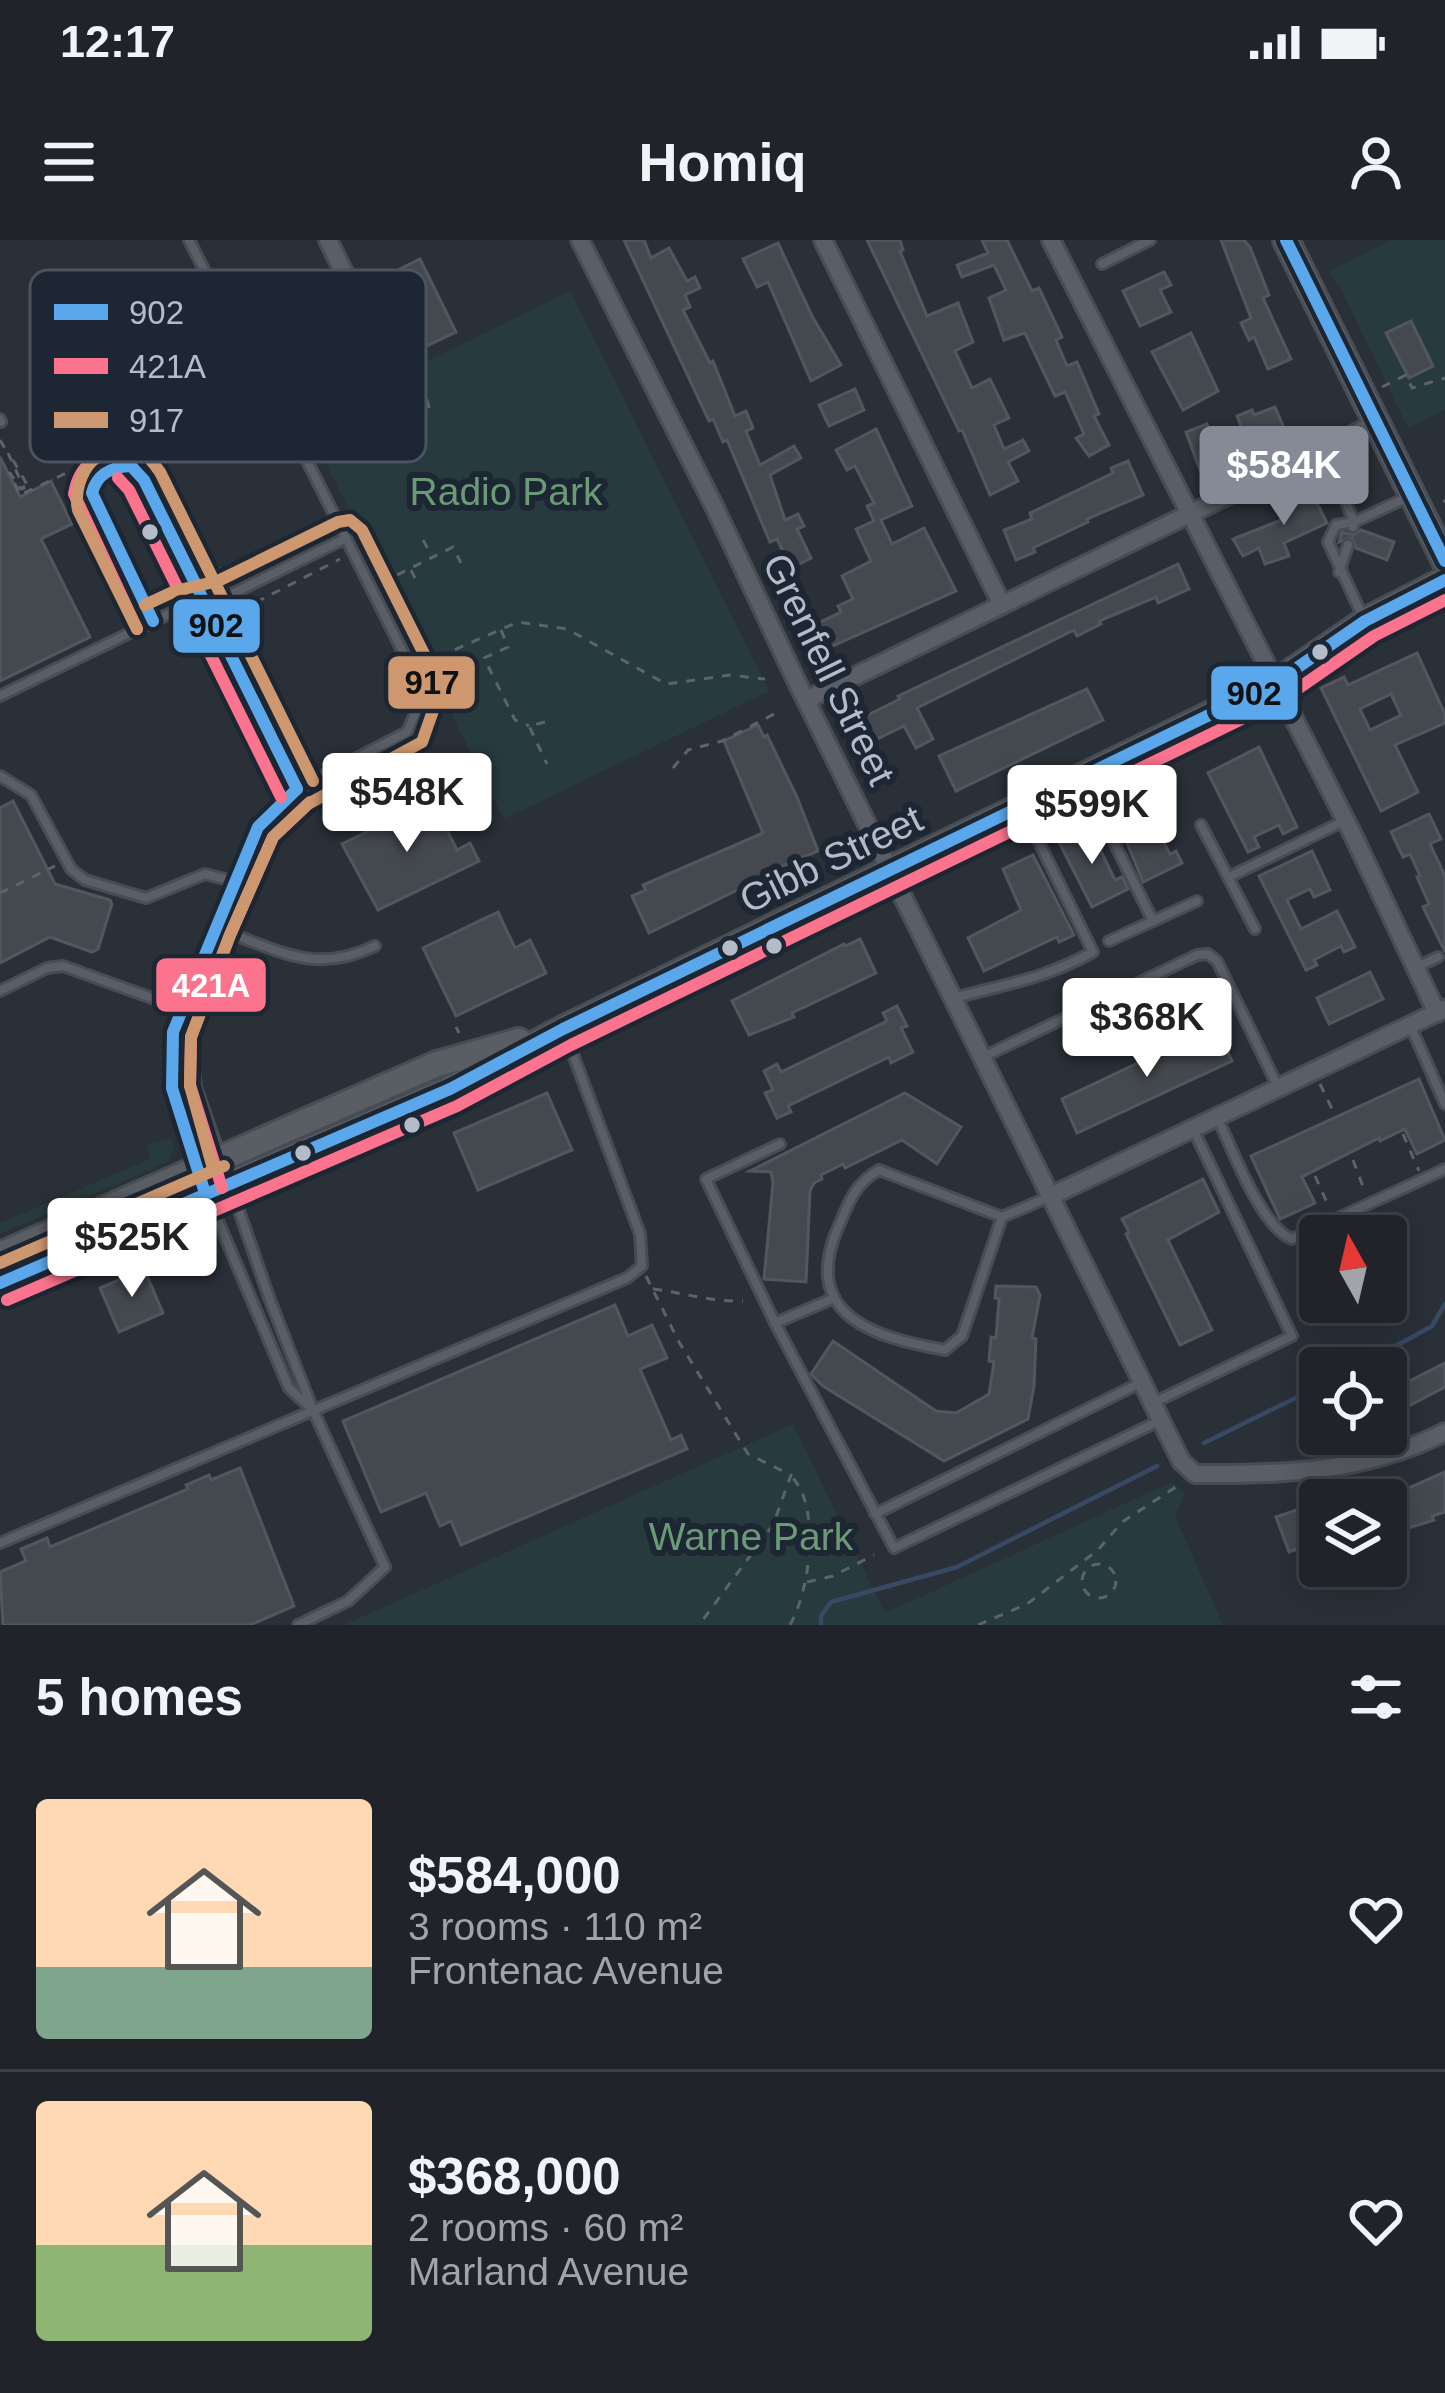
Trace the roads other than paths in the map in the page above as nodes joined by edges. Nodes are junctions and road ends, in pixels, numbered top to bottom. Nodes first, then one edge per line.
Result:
1 (189, 240) edge
2 (328, 240) edge
3 (580, 240) edge
4 (823, 240) edge
5 (1051, 240) edge
6 (1150, 240) edge
7 (1286, 240) edge
8 (1102, 264) dead end
9 (205, 270) edge
10 (343, 270) edge
11 (1377, 424) junction
12 (1324, 449) junction
13 (306, 462) edge
14 (1413, 495) junction
15 (1191, 516) junction
16 (1354, 525) junction
17 (346, 538) junction
18 (1348, 545) dead end
19 (1445, 561) edge
20 (1340, 572) junction
21 (1445, 580) edge
22 (204, 603) junction
23 (1002, 605) junction
24 (153, 621) junction
25 (1365, 621) junction
26 (1276, 683) junction
27 (0, 696) edge
28 (806, 700) junction
29 (0, 776) edge
30 (1081, 777) junction
31 (297, 789) junction
32 (1021, 806) junction
33 (1345, 820) junction
34 (1201, 825) dead end
35 (890, 870) junction
36 (1229, 877) junction
37 (233, 881) junction
38 (1197, 901) dead end
39 (1153, 921) junction
40 (213, 928) junction
41 (1255, 929) dead end
42 (1108, 941) dead end
43 (375, 946) dead end
44 (1438, 957) dead end
45 (1415, 968) junction
46 (0, 991) edge
47 (953, 999) junction
48 (185, 1010) junction
49 (1441, 1011) edge
50 (1411, 1025) junction
51 (563, 1029) junction
52 (982, 1058) junction
53 (1279, 1088) junction
54 (1445, 1104) edge
55 (1217, 1117) junction
56 (1193, 1129) junction
57 (780, 1144) dead end
58 (1445, 1169) edge
59 (226, 1171) junction
60 (200, 1181) junction
61 (1051, 1196) junction
62 (1002, 1217) junction
63 (0, 1255) edge
64 (0, 1283) edge
65 (832, 1299) junction
66 (775, 1323) junction
67 (1142, 1382) junction
68 (313, 1410) junction
69 (1156, 1412) junction
70 (1445, 1432) edge
71 (875, 1514) junction
72 (0, 1543) edge
73 (298, 1625) edge

1 - 9 lane
2 - 10 street
3 - 28 street, Grenfell Street
4 - 23 street
5 - 15 street
6 - 8 lane
7 - 11 main road
11 - 12 street
11 - 14 main road
12 - 15 street
12 - 16 lane
13 - 17 lane
14 - 16 lane
14 - 19 main road
15 - 23 street
15 - 26 street
16 - 20 lane
17 - 22 lane
17 - 31 lane
18 - 20 lane
20 - 25 lane
21 - 25 main road, Gibb Street
22 - 24 lane
22 - 24 lane
22 - 31 lane
23 - 28 street
24 - 27 lane
25 - 26 main road, Gibb Street
26 - 30 main road, Gibb Street
26 - 33 street
28 - 35 street, Grenfell Street
29 - 37 lane
30 - 32 main road, Gibb Street
30 - 39 lane
31 - 37 lane
32 - 35 main road, Gibb Street
32 - 47 lane
33 - 36 lane
33 - 45 street
34 - 36 lane
35 - 47 street, Grenfell Street
35 - 51 main road, Gibb Street
36 - 41 lane
37 - 40 lane
38 - 39 lane
39 - 42 lane
40 - 43 lane
40 - 48 lane
44 - 45 lane
45 - 49 street
46 - 48 lane
47 - 52 street, Grenfell Street
48 - 59 lane
48 - 60 lane
49 - 50 street
50 - 53 street
50 - 54 lane
51 - 59 main road, Gibb Street
51 - 68 lane
52 - 53 lane
52 - 61 street, Grenfell Street
53 - 55 street
55 - 56 street
55 - 58 lane
56 - 61 street
56 - 69 lane
57 - 66 lane
59 - 60 main road, Gibb Street
59 - 68 lane
60 - 63 main road, Gibb Street
60 - 64 main road, Gibb Street
60 - 68 lane
61 - 62 lane
61 - 67 street, Grenfell Street
62 - 65 lane
62 - 65 lane
65 - 66 lane
66 - 71 lane
67 - 69 street, Grenfell Street
67 - 71 lane
68 - 72 lane
68 - 73 lane
69 - 70 street, Grenfell Street
69 - 71 lane

